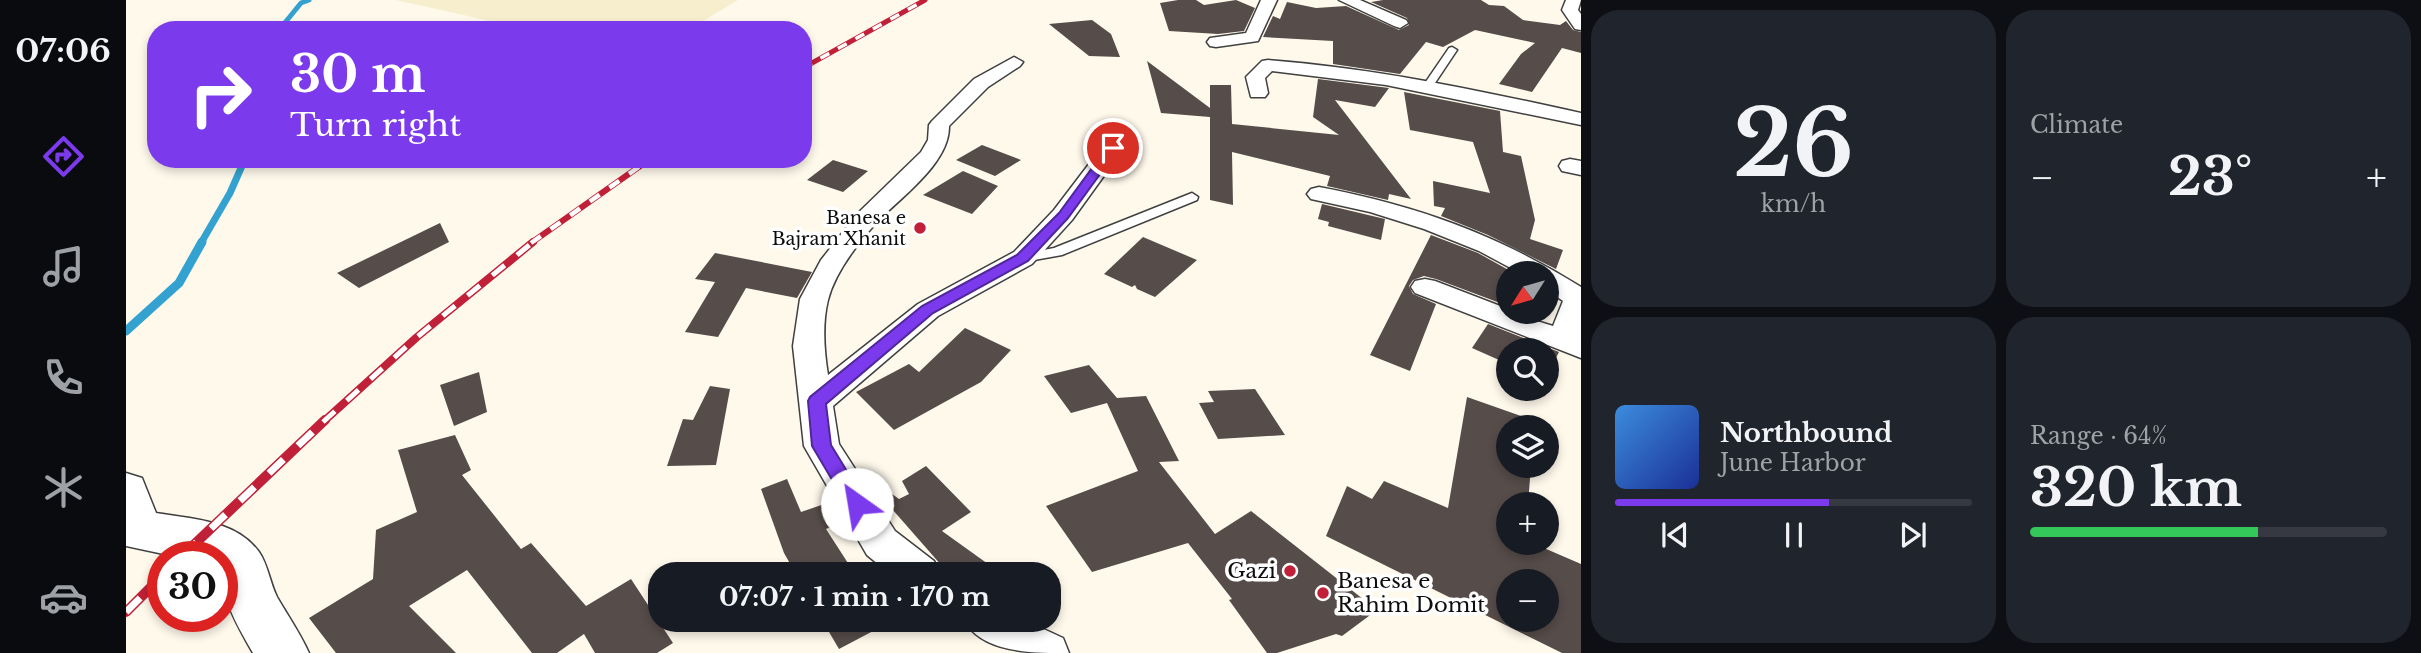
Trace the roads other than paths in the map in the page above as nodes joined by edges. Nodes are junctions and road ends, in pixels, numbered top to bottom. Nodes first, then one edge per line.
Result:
1 (1269, 0) edge
2 (1346, 0) edge
3 (1581, 1) edge
4 (1400, 23) dead end
5 (1581, 25) edge
6 (1216, 42) dead end
7 (1452, 50) dead end
8 (1014, 62) dead end
9 (1428, 86) junction
10 (1258, 93) dead end
11 (1581, 119) edge
12 (1113, 148) dead end
13 (1320, 194) dead end
14 (1192, 197) dead end
15 (1023, 258) junction
16 (1517, 261) edge
17 (1559, 286) edge
18 (1425, 287) dead end
19 (1577, 347) edge
20 (817, 401) junction
21 (130, 524) edge
22 (905, 562) edge
23 (1006, 632) edge
24 (282, 653) edge
25 (1047, 653) edge

1 - 6 street
2 - 4 street
3 - 5 street
7 - 9 lane
8 - 20 street
9 - 10 street
9 - 11 street
12 - 15 street
13 - 16 street
14 - 15 lane
15 - 20 street
17 - 19 street
18 - 19 street
20 - 22 street
21 - 24 street
23 - 25 street

